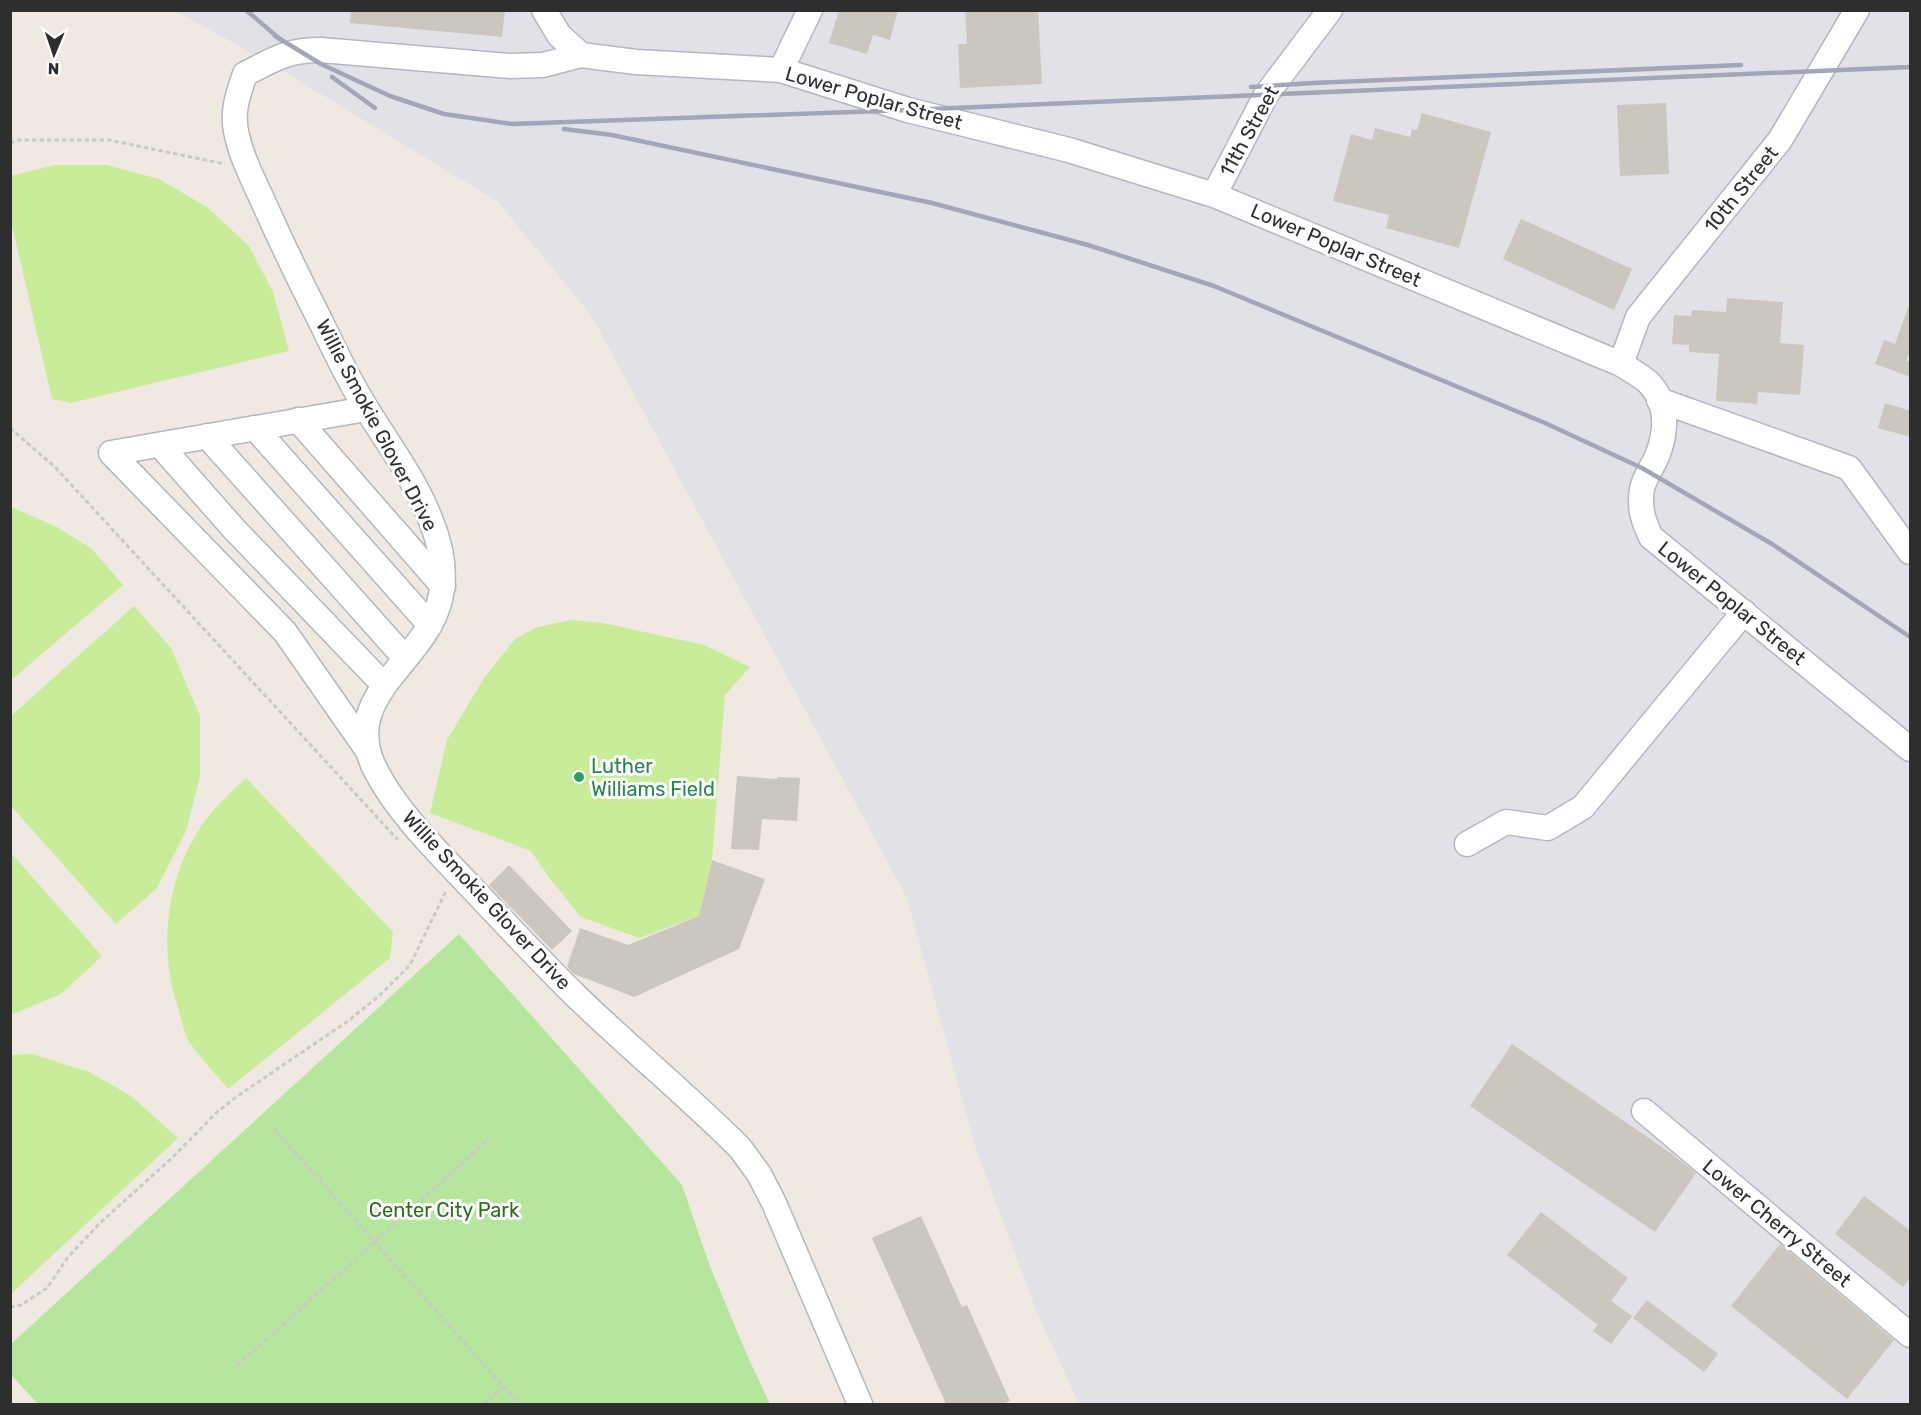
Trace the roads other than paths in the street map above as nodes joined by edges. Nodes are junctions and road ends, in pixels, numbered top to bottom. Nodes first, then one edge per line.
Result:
1 (544, 10) edge
2 (810, 10) edge
3 (1330, 10) edge
4 (1857, 10) edge
5 (580, 55) junction
6 (780, 70) junction
7 (1214, 195) junction
8 (1621, 364) junction
9 (1659, 400) junction
10 (366, 408) junction
11 (298, 420) junction
12 (255, 428) junction
13 (207, 436) junction
14 (160, 445) junction
15 (1911, 552) edge
16 (443, 586) junction
17 (1743, 612) junction
18 (430, 625) junction
19 (405, 658) junction
20 (384, 685) junction
21 (1909, 745) edge
22 (368, 751) junction
23 (1467, 844) dead end
24 (1644, 1111) dead end
25 (1911, 1335) edge
26 (860, 1404) edge

1 - 5 street
2 - 6 street
3 - 7 street, 11th Street
4 - 8 street, 10th Street
5 - 6 street, Lower Poplar Street
5 - 10 street, Willie Smokie Glover Drive
6 - 7 street, Lower Poplar Street
7 - 8 street, Lower Poplar Street
8 - 9 street, Lower Poplar Street
9 - 15 street
9 - 17 street, Lower Poplar Street
10 - 11 street
10 - 16 street, Willie Smokie Glover Drive
11 - 12 street
11 - 16 street
12 - 13 street
12 - 18 street
13 - 14 street
13 - 19 street
14 - 20 street
14 - 22 street
16 - 18 street, Willie Smokie Glover Drive
17 - 21 street, Lower Poplar Street
17 - 23 street
18 - 19 street, Willie Smokie Glover Drive
19 - 20 street, Willie Smokie Glover Drive
20 - 22 street, Willie Smokie Glover Drive
22 - 26 street, Willie Smokie Glover Drive
24 - 25 street, Lower Cherry Street

